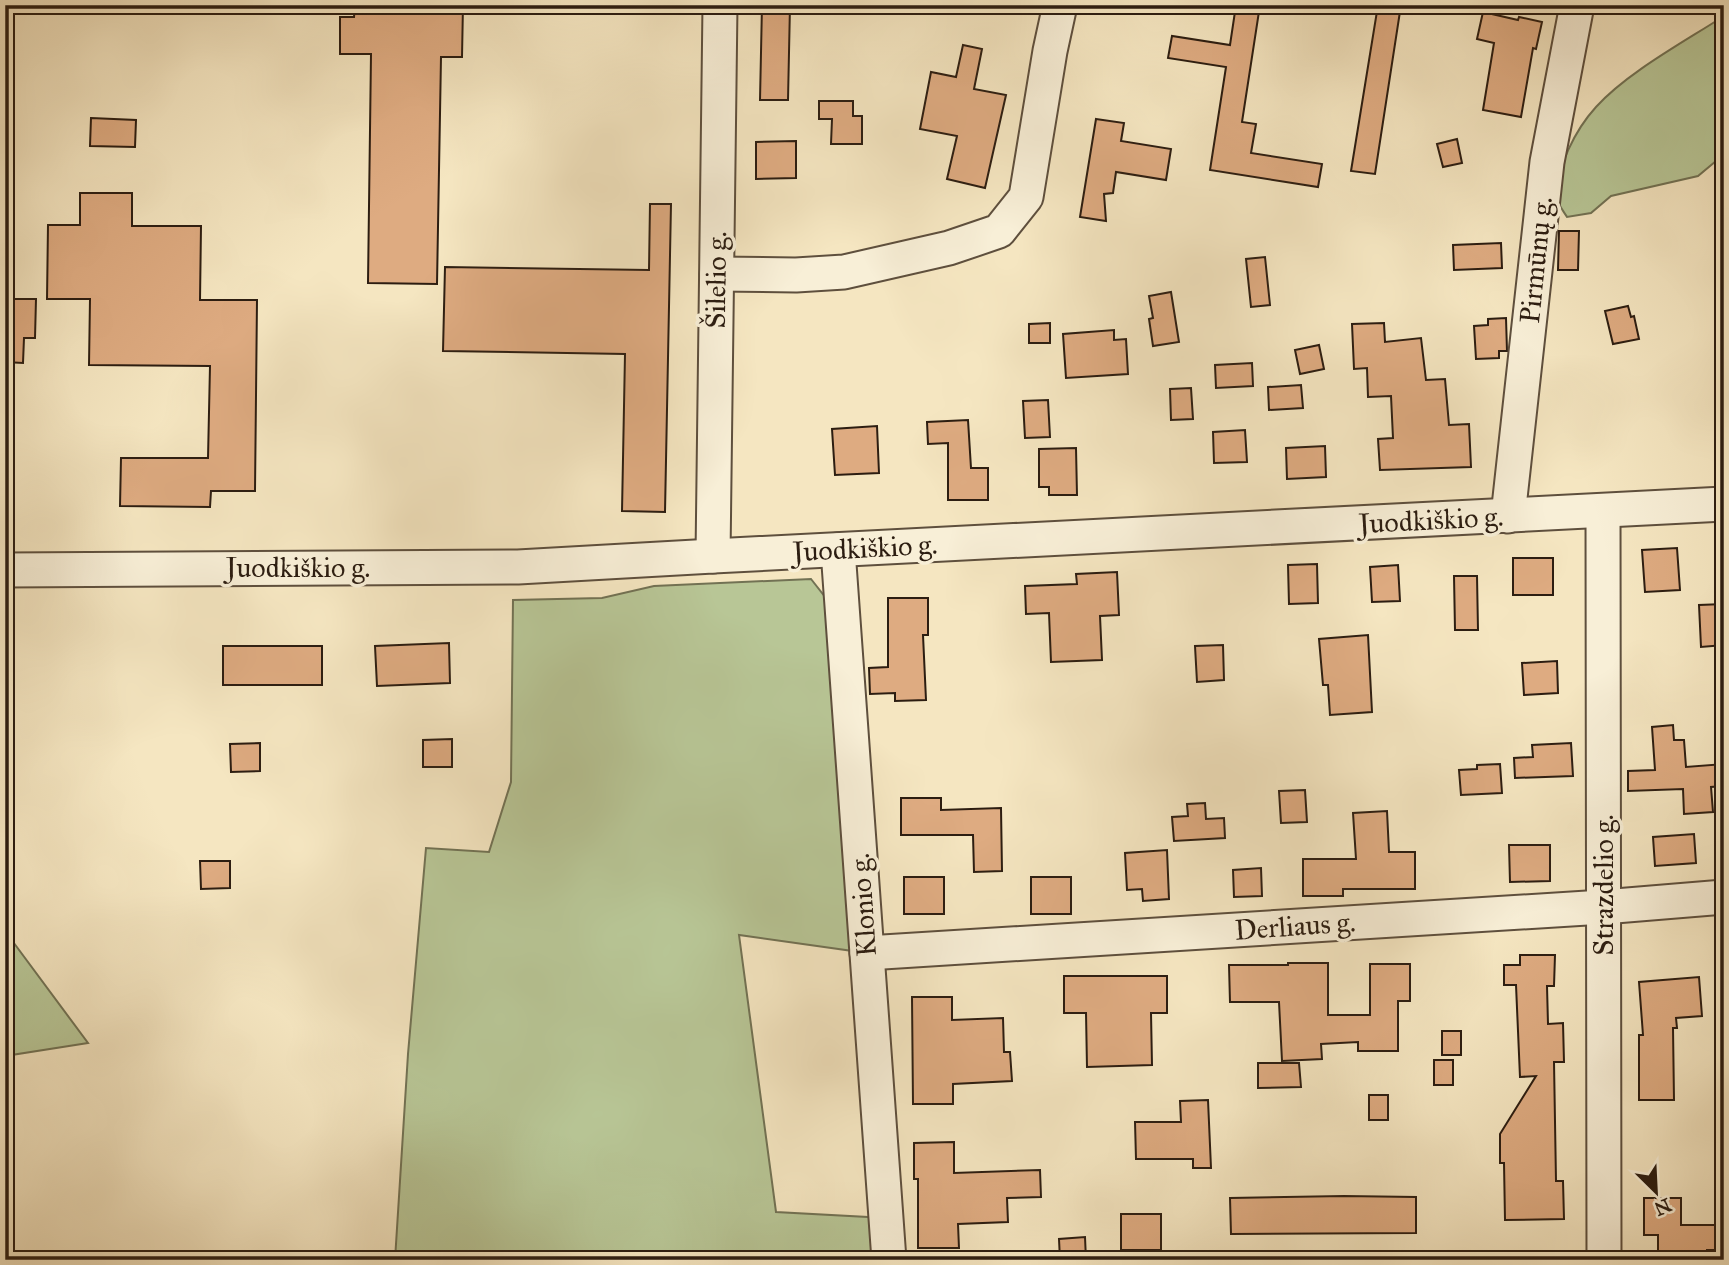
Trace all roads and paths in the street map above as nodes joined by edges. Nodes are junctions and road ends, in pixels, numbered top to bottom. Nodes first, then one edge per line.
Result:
1 (720, 5) edge
2 (1060, 5) edge
3 (1577, 5) edge
4 (716, 274) junction
5 (1724, 505) edge
6 (1603, 511) junction
7 (1508, 516) junction
8 (838, 550) junction
9 (713, 555) junction
10 (5, 570) edge
11 (1724, 897) edge
12 (1603, 907) junction
13 (867, 953) junction
14 (889, 1260) edge
15 (1604, 1260) edge

1 - 4 street, Šilelio g.
2 - 4 street
3 - 7 street, Pirmūnų g.
4 - 9 street, Šilelio g.
5 - 6 street, Juodkiškio g.
6 - 7 street, Juodkiškio g.
6 - 12 street, Strazdelio g.
7 - 8 street, Juodkiškio g.
8 - 9 street, Juodkiškio g.
8 - 13 street, Klonio g.
9 - 10 street, Juodkiškio g.
11 - 12 street, Derliaus g.
12 - 13 street, Derliaus g.
12 - 15 street, Strazdelio g.
13 - 14 street, Klonio g.

